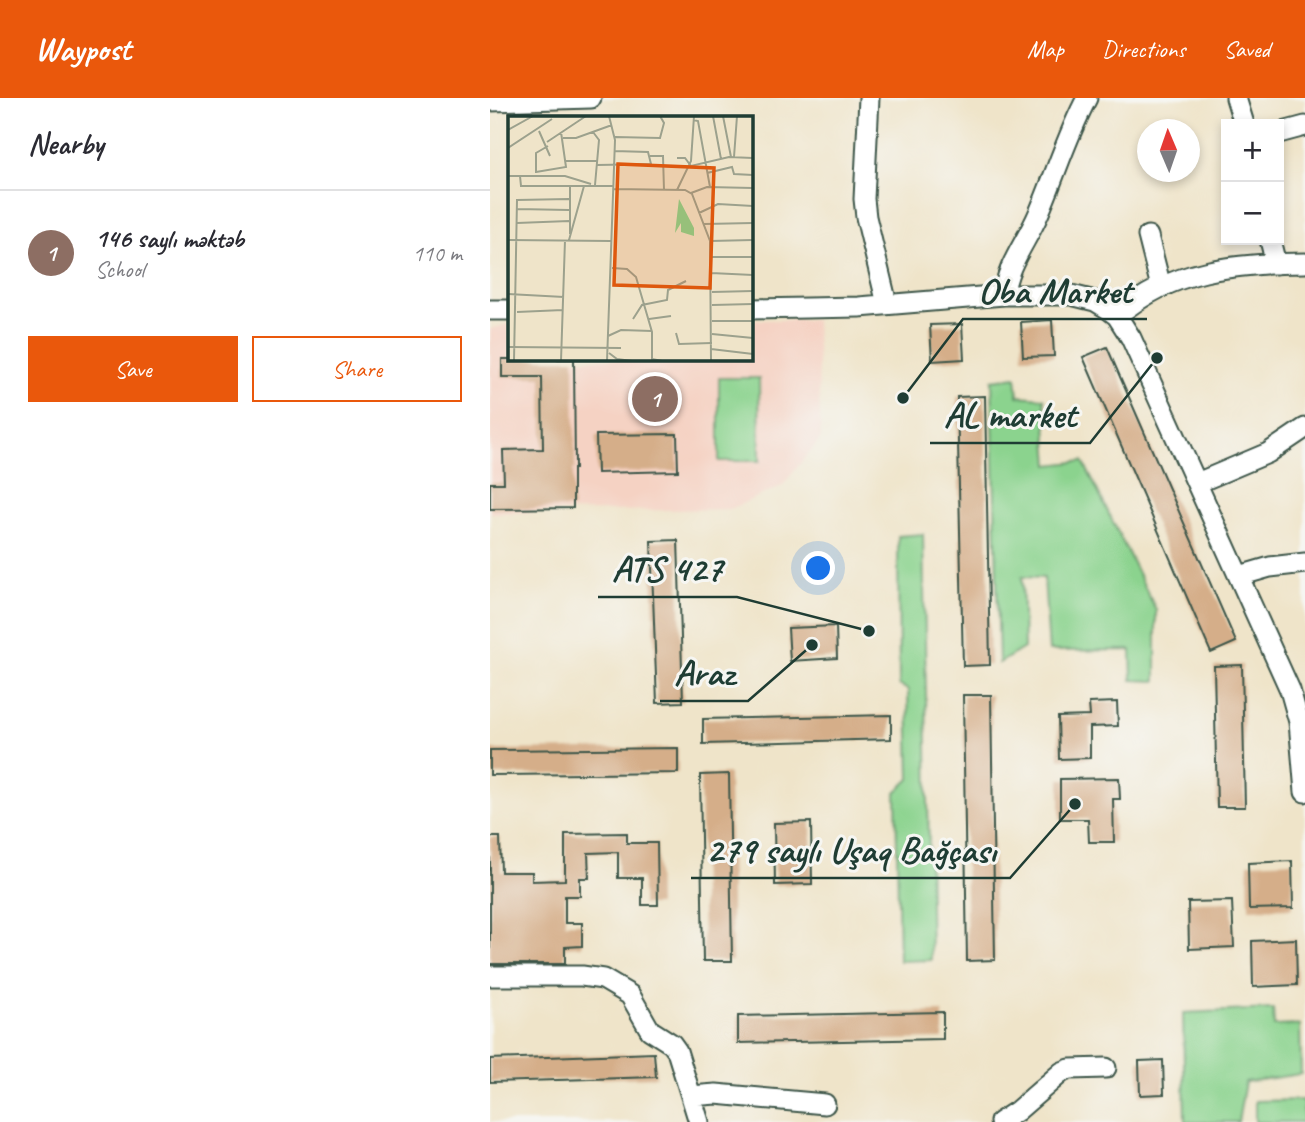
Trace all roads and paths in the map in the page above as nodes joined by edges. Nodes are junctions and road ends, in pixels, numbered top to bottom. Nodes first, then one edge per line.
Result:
1 (592, 98) edge
2 (869, 98) edge
3 (1087, 98) edge
4 (1236, 98) edge
5 (490, 100) edge
6 (1242, 119) edge
7 (1305, 126) edge
8 (1284, 132) edge
9 (1148, 236) dead end
10 (1271, 245) edge
11 (1305, 263) edge
12 (1276, 264) junction
13 (1161, 287) junction
14 (1004, 295) junction
15 (887, 304) junction
16 (752, 309) edge
17 (490, 310) edge
18 (508, 310) edge
19 (1117, 316) junction
20 (1305, 428) edge
21 (1197, 483) junction
22 (1305, 563) edge
23 (1239, 576) junction
24 (1302, 722) edge
25 (1305, 792) edge
26 (490, 976) edge
27 (1107, 1068) dead end
28 (691, 1096) junction
29 (825, 1104) dead end
30 (699, 1122) edge
31 (1000, 1122) edge

1 - 5 street
2 - 15 street
3 - 14 street
4 - 6 street
7 - 8 street
9 - 13 street
10 - 12 street
11 - 12 street
12 - 13 street
13 - 19 street
14 - 15 street
14 - 19 street
15 - 16 street
17 - 18 street
19 - 21 street
20 - 21 street
21 - 23 street
22 - 23 street
23 - 24 street
24 - 25 street
26 - 28 street
27 - 31 street
28 - 29 street
28 - 30 street

